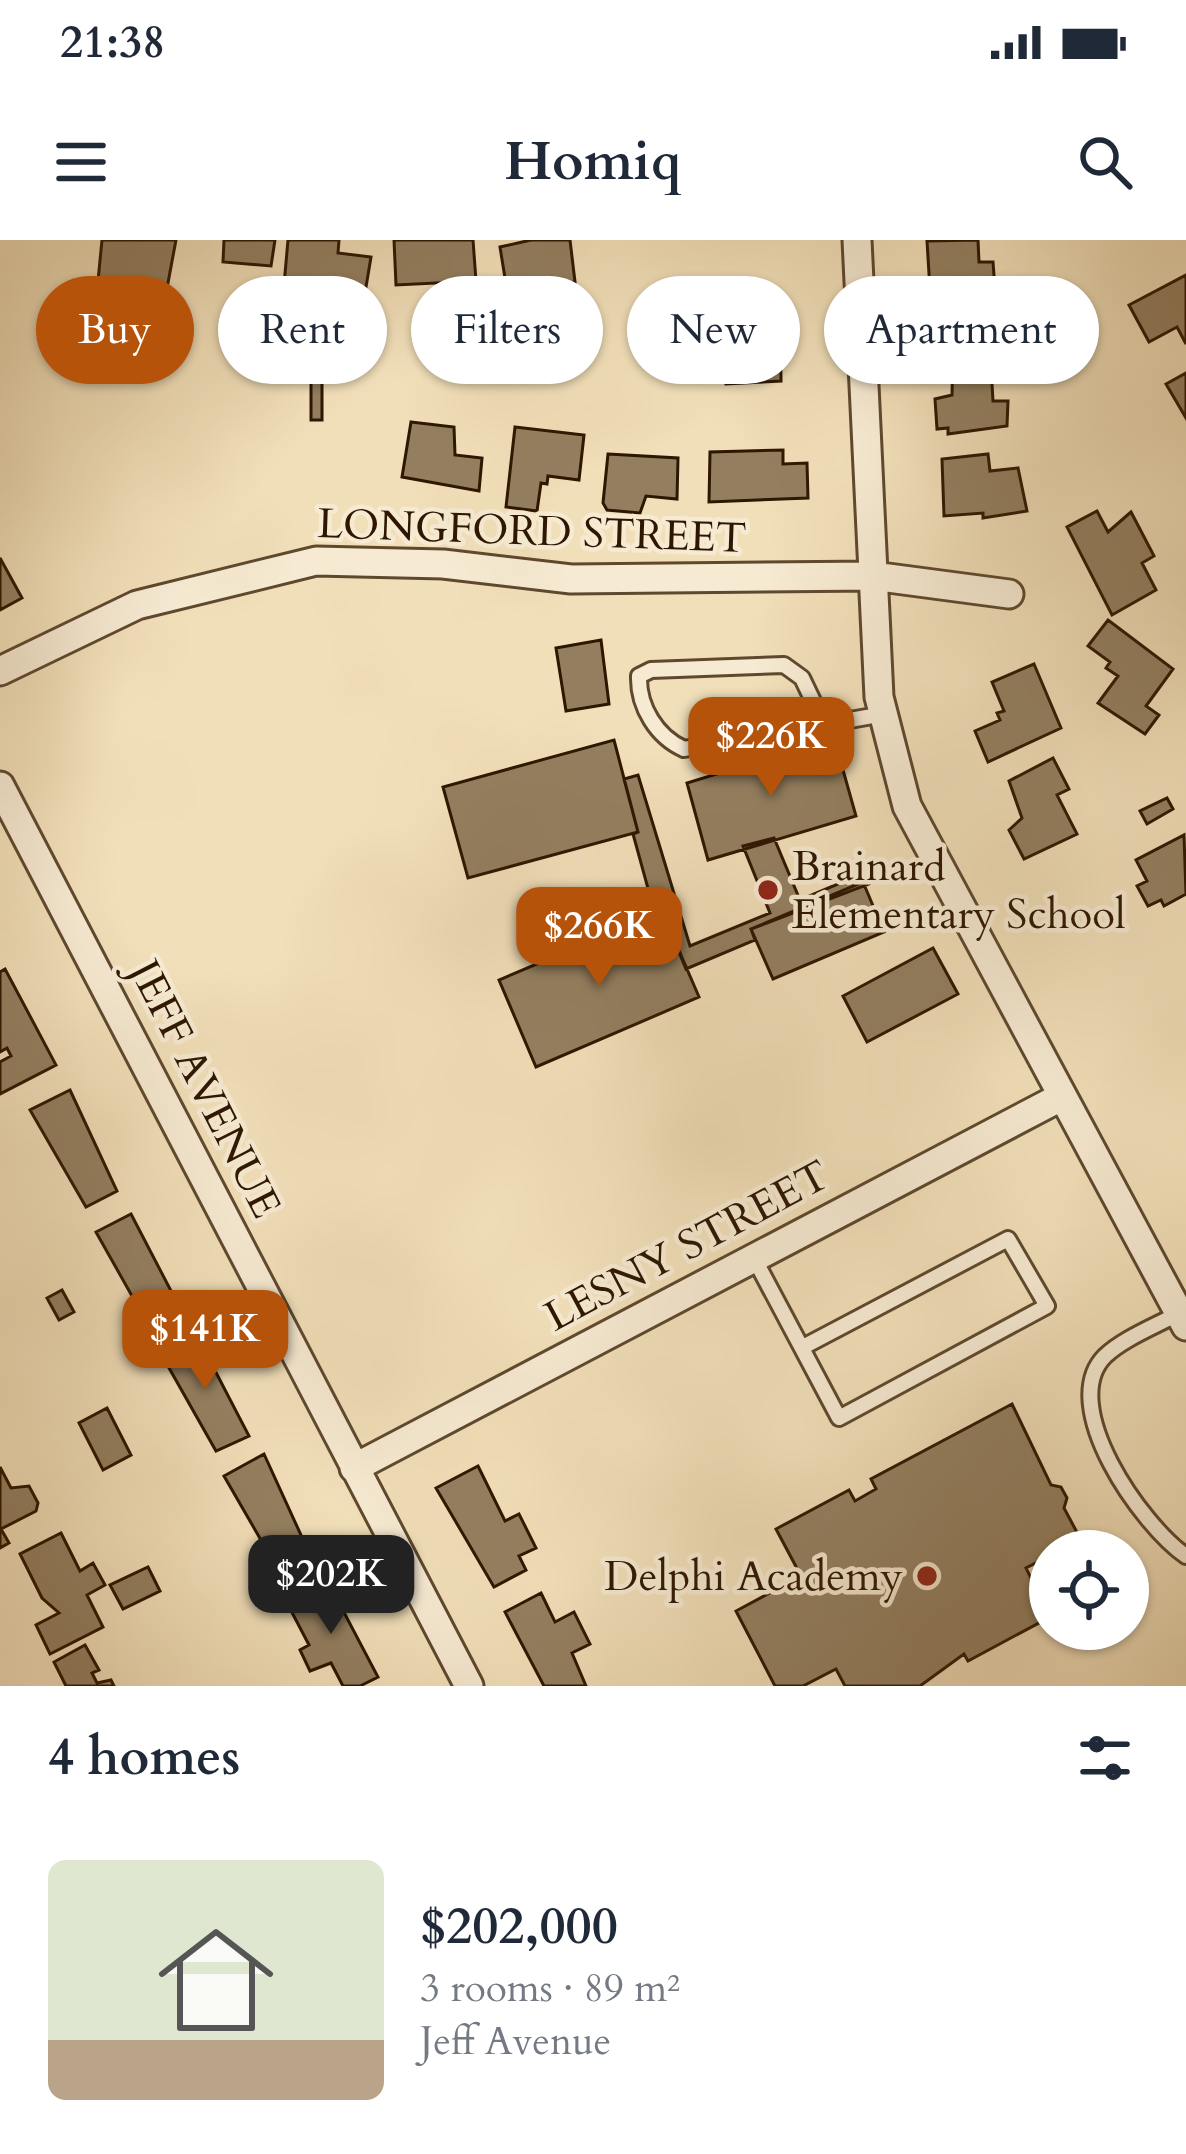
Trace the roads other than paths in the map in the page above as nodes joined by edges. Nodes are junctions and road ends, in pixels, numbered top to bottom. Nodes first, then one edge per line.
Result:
1 (857, 240) edge
2 (873, 576) junction
3 (1009, 594) dead end
4 (0, 671) edge
5 (884, 714) junction
6 (824, 724) junction
7 (0, 786) edge
8 (1060, 1098) junction
9 (754, 1258) junction
10 (1182, 1320) edge
11 (803, 1348) junction
12 (354, 1468) junction
13 (1186, 1556) edge
14 (469, 1686) edge

1 - 2 street
2 - 3 street, LONGFORD STREET
2 - 4 street, LONGFORD STREET
2 - 5 street
5 - 6 lane
5 - 8 street
6 - 6 lane
7 - 12 street, JEFF AVENUE
8 - 9 street, LESNY STREET
8 - 10 street
9 - 11 lane
9 - 12 street, LESNY STREET
10 - 13 lane
11 - 11 lane
12 - 14 street, JEFF AVENUE

